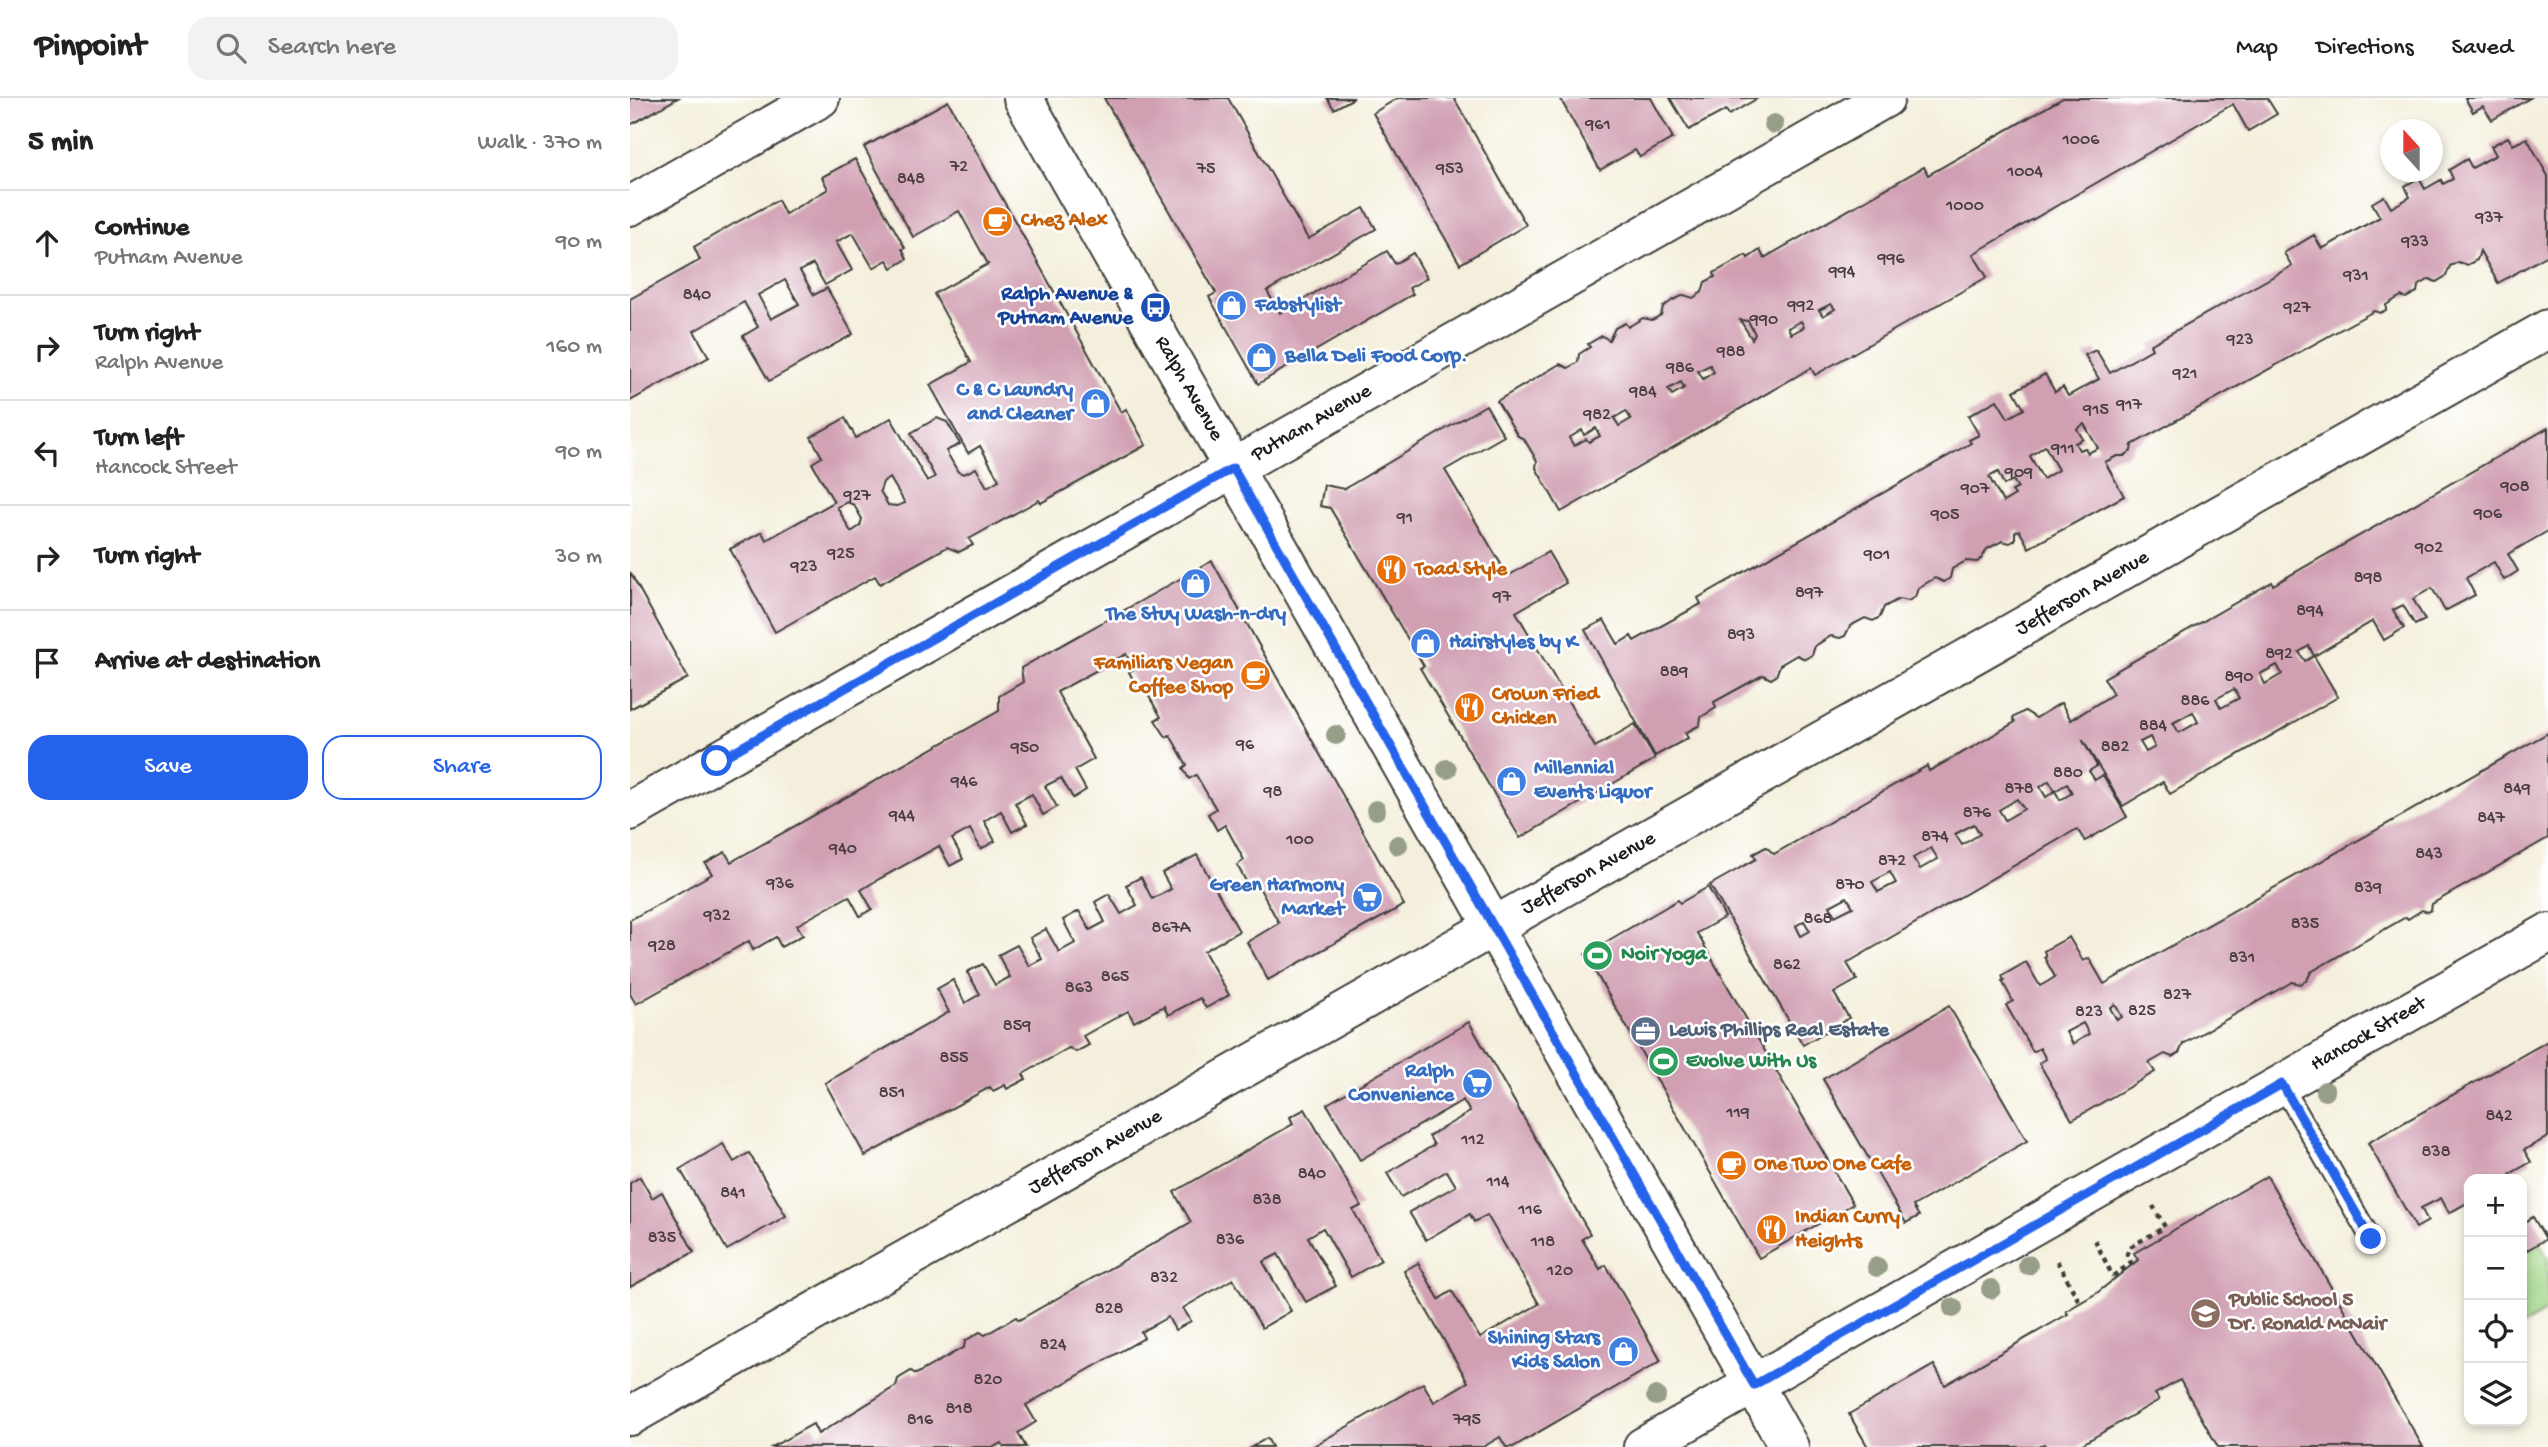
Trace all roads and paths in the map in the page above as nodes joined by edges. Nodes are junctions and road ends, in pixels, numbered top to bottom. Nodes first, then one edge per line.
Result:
1 (820, 98) edge
2 (1023, 98) edge
3 (1885, 98) edge
4 (630, 206) edge
5 (2548, 329) edge
6 (1233, 468) junction
7 (630, 811) edge
8 (1494, 927) junction
9 (2548, 933) edge
10 (2282, 1084) junction
11 (2153, 1206) dead end
12 (2371, 1239) dead end
13 (2095, 1240) dead end
14 (2057, 1261) dead end
15 (2080, 1303) dead end
16 (1754, 1385) junction
17 (630, 1416) edge
18 (1643, 1447) edge
19 (1790, 1447) edge

1 - 4 street
2 - 6 street, Ralph Avenue
3 - 6 street, Putnam Avenue
5 - 8 street, Jefferson Avenue
6 - 7 street, Putnam Avenue
6 - 8 street, Ralph Avenue
8 - 16 street, Ralph Avenue
8 - 17 street, Jefferson Avenue
9 - 10 street, Hancock Street
10 - 12 lane
10 - 16 street, Hancock Street
11 - 13 path
14 - 15 path
16 - 18 street, Hancock Street
16 - 19 street, Ralph Avenue

